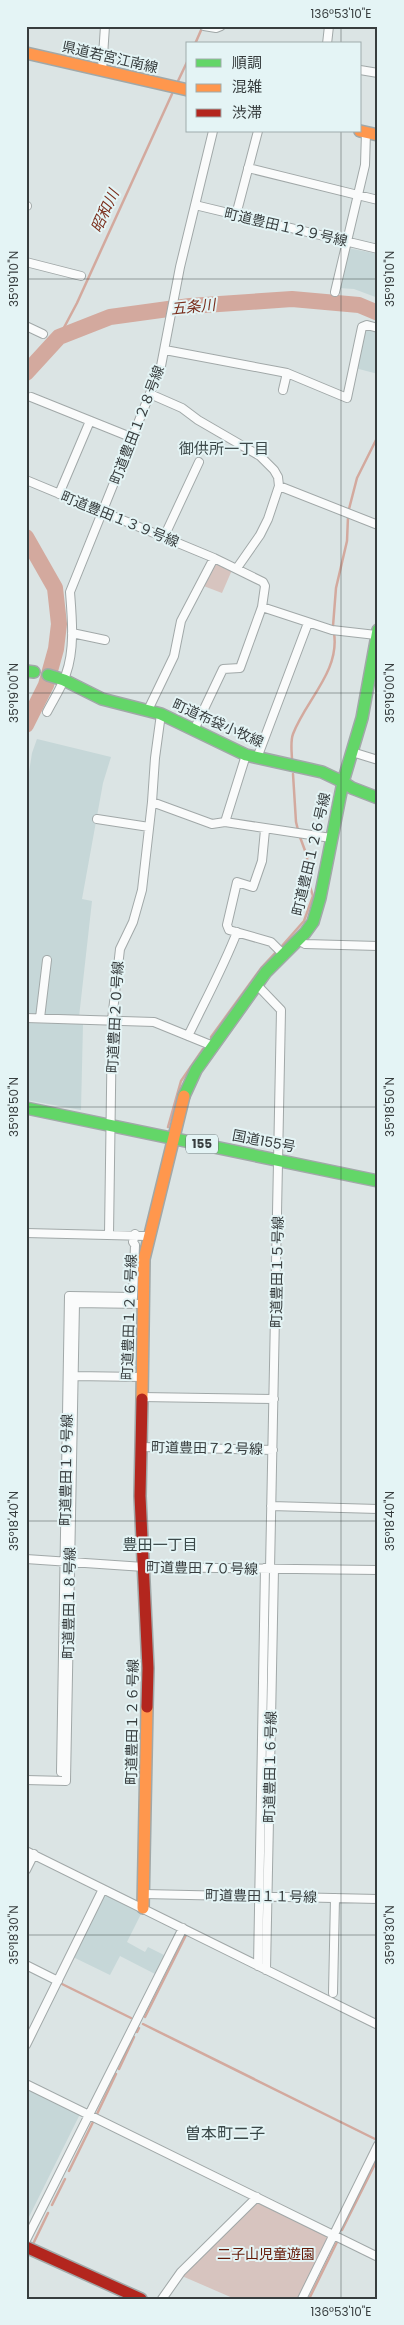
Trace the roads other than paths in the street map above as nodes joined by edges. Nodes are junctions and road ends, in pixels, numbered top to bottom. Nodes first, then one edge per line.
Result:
1 (105, 26) edge
2 (205, 26) edge
3 (221, 26) edge
4 (329, 26) edge
5 (327, 42) edge
6 (26, 53) edge
7 (102, 70) junction
8 (362, 70) edge
9 (378, 73) edge
10 (186, 90) edge
11 (213, 132) edge
12 (258, 132) edge
13 (363, 132) edge
14 (378, 135) edge
15 (248, 168) junction
16 (358, 195) junction
17 (378, 200) edge
18 (195, 205) junction
19 (236, 215) junction
20 (346, 241) junction
21 (378, 249) edge
22 (26, 262) edge
23 (81, 276) dead end
24 (334, 292) dead end
25 (26, 326) edge
26 (378, 328) edge
27 (42, 334) dead end
28 (165, 350) junction
29 (286, 373) junction
30 (283, 390) dead end
31 (150, 394) junction
32 (30, 398) dead end
33 (90, 421) junction
34 (133, 438) junction
35 (199, 462) dead end
36 (26, 480) edge
37 (279, 486) junction
38 (59, 494) junction
39 (104, 512) junction
40 (378, 525) edge
41 (164, 537) junction
42 (214, 558) junction
43 (238, 568) junction
44 (262, 607) junction
45 (308, 623) junction
46 (377, 632) edge
47 (72, 634) junction
48 (105, 640) dead end
49 (30, 672) edge
50 (48, 675) joint
51 (62, 680) junction
52 (148, 710) junction
53 (47, 712) dead end
54 (161, 714) junction
55 (194, 730) junction
56 (352, 752) junction
57 (251, 756) junction
58 (378, 760) edge
59 (343, 782) junction
60 (378, 798) edge
61 (152, 802) junction
62 (97, 820) dead end
63 (225, 822) junction
64 (149, 827) junction
65 (265, 830) junction
66 (331, 838) junction
67 (237, 932) junction
68 (298, 940) junction
69 (378, 946) edge
70 (283, 954) junction
71 (47, 960) dead end
72 (257, 985) junction
73 (26, 1018) edge
74 (40, 1018) junction
75 (112, 1020) junction
76 (188, 1036) junction
77 (213, 1046) junction
78 (26, 1108) edge
79 (26, 1116) edge
80 (111, 1130) junction
81 (172, 1142) junction
82 (279, 1163) junction
83 (378, 1181) edge
84 (378, 1186) edge
85 (26, 1233) edge
86 (109, 1234) junction
87 (135, 1234) junction
88 (148, 1236) junction
89 (143, 1304) junction
90 (74, 1376) junction
91 (142, 1377) junction
92 (142, 1397) junction
93 (274, 1399) junction
94 (141, 1447) junction
95 (273, 1450) junction
96 (271, 1506) junction
97 (378, 1508) edge
98 (26, 1559) edge
99 (67, 1562) junction
100 (144, 1567) junction
101 (270, 1569) junction
102 (378, 1570) edge
103 (61, 1772) dead end
104 (26, 1780) edge
105 (30, 1852) edge
106 (26, 1870) edge
107 (103, 1889) junction
108 (264, 1897) junction
109 (335, 1898) junction
110 (378, 1899) edge
111 (144, 1902) junction
112 (183, 1928) junction
113 (26, 1965) edge
114 (262, 1966) junction
115 (58, 1981) junction
116 (333, 1993) dead end
117 (378, 2025) edge
118 (26, 2045) edge
119 (26, 2084) edge
120 (90, 2116) junction
121 (378, 2146) edge
122 (257, 2197) junction
123 (334, 2235) junction
124 (26, 2240) edge
125 (26, 2247) edge
126 (378, 2257) edge
127 (141, 2299) edge
128 (162, 2299) edge
129 (302, 2299) edge

1 - 7 street
2 - 3 street
4 - 5 street
6 - 7 main road, 県道若宮江南線
7 - 10 main road, 県道若宮江南線
8 - 9 street
11 - 18 street, 町道豊田１２８号線
12 - 15 street
13 - 14 main road
13 - 16 street
15 - 16 street
15 - 19 street
16 - 17 street
16 - 20 street
18 - 19 street, 町道豊田１２９号線
18 - 28 street, 町道豊田１２８号線
19 - 20 street, 町道豊田１２９号線
20 - 21 street, 町道豊田１２９号線
20 - 24 street
22 - 23 street
25 - 27 street
26 - 29 street
28 - 29 street
28 - 31 street, 町道豊田１２８号線
29 - 30 street
31 - 34 street, 町道豊田１２８号線
31 - 37 street
32 - 33 street
33 - 34 street
33 - 38 street
34 - 39 street, 町道豊田１２８号線
35 - 41 street
36 - 38 street, 町道豊田１３９号線
37 - 40 street
37 - 43 street
38 - 39 street, 町道豊田１３９号線
39 - 41 street, 町道豊田１３９号線
39 - 47 street, 町道豊田１２８号線
41 - 42 street, 町道豊田１３９号線
42 - 43 street, 町道豊田１３９号線
42 - 52 street
43 - 44 street, 町道豊田１３９号線
44 - 45 street
44 - 55 street
45 - 46 street
45 - 57 street
46 - 56 main road
47 - 48 street
47 - 51 street, 町道豊田１２８号線
49 - 50 street
50 - 51 main road, 町道布袋小牧線
51 - 52 main road, 町道布袋小牧線
51 - 53 street, 町道豊田１２８号線
52 - 54 main road, 町道布袋小牧線
54 - 55 main road, 町道布袋小牧線
54 - 61 street, 町道豊田２０号線
55 - 57 main road, 町道布袋小牧線
56 - 58 street
56 - 59 main road
57 - 59 main road, 町道布袋小牧線
57 - 63 street
59 - 60 main road, 町道布袋小牧線
59 - 66 main road, 町道豊田１２６号線
61 - 63 street
61 - 64 street, 町道豊田２０号線
62 - 64 street
63 - 65 street
64 - 75 street, 町道豊田２０号線
65 - 66 street
65 - 67 street
66 - 68 main road, 町道豊田１２６号線
67 - 70 street
67 - 76 street
68 - 69 street
68 - 70 main road, 町道豊田１２６号線
70 - 72 main road, 町道豊田１２６号線
71 - 74 street
72 - 77 main road, 町道豊田１２６号線
72 - 82 street, 町道豊田１５号線
73 - 74 street
74 - 75 street
75 - 76 street
75 - 80 street, 町道豊田２０号線
76 - 77 street
77 - 81 main road, 町道豊田１２６号線
78 - 80 main road, 国道155号 / 155
79 - 80 main road, 国道155号 / 155
80 - 81 main road, 国道155号 / 155
80 - 86 street, 町道豊田２０号線
81 - 82 main road, 国道155号 / 155
81 - 88 main road, 町道豊田１２６号線
82 - 83 main road, 国道155号 / 155
82 - 84 main road, 国道155号 / 155
82 - 93 street, 町道豊田１５号線
85 - 86 street
86 - 87 street
87 - 88 street
87 - 99 street, 町道豊田１９号線
88 - 89 main road, 町道豊田１２６号線
89 - 90 street, 町道豊田１８号線
89 - 91 main road, 町道豊田１２６号線
90 - 91 street
90 - 99 street, 町道豊田１８号線
91 - 92 main road, 町道豊田１２６号線
92 - 93 street
92 - 94 main road, 町道豊田１２６号線
93 - 95 street, 町道豊田１５号線
94 - 95 street, 町道豊田７２号線
94 - 100 main road, 町道豊田１２６号線
95 - 96 street, 町道豊田１５号線
96 - 97 street
96 - 101 street, 町道豊田１５号線
98 - 99 street, 町道豊田７０号線
99 - 100 street, 町道豊田７０号線
99 - 103 street, 町道豊田１９号線
99 - 104 street, 町道豊田１８号線
100 - 101 street, 町道豊田７０号線
100 - 111 main road, 町道豊田１２６号線
101 - 102 street, 町道豊田７０号線
101 - 108 street, 町道豊田１５号線
105 - 106 street
105 - 107 street
107 - 111 street
107 - 115 street
108 - 109 street, 町道豊田１１号線
108 - 111 street, 町道豊田１１号線
108 - 114 street, 町道豊田１５号線
109 - 110 street, 町道豊田１１号線
109 - 116 street
111 - 112 street
112 - 114 street
112 - 120 street
113 - 115 street
114 - 117 street
115 - 118 street
119 - 120 street
120 - 122 street
120 - 124 street
121 - 123 street
122 - 123 street
122 - 128 street
123 - 126 street
123 - 129 street
125 - 127 main road

